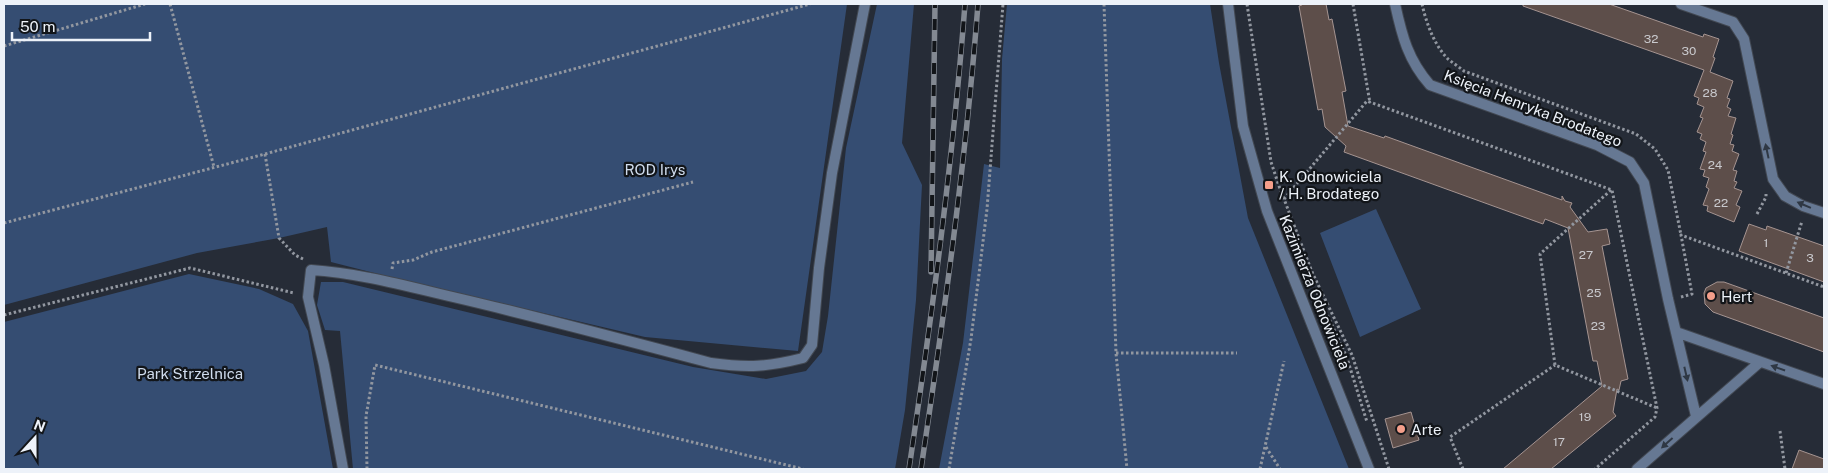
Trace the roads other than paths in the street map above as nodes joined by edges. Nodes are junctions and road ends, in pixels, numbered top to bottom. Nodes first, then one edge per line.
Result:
1 (865, 4) edge
2 (1228, 4) edge
3 (1395, 4) edge
4 (1681, 4) edge
5 (1824, 213) edge
6 (1676, 332) junction
7 (1760, 362) junction
8 (1824, 384) edge
9 (1696, 416) junction
10 (343, 469) edge
11 (1369, 469) edge
12 (1637, 469) edge

1 - 10 street
2 - 11 street, Kazimierza Odnowiciela
3 - 6 street, Księcia Henryka Brodatego
5 -> 4 street
6 - 7 street
6 -> 9 street, Księcia Henryka Brodatego
8 -> 7 street
7 - 9 street
9 -> 12 street

